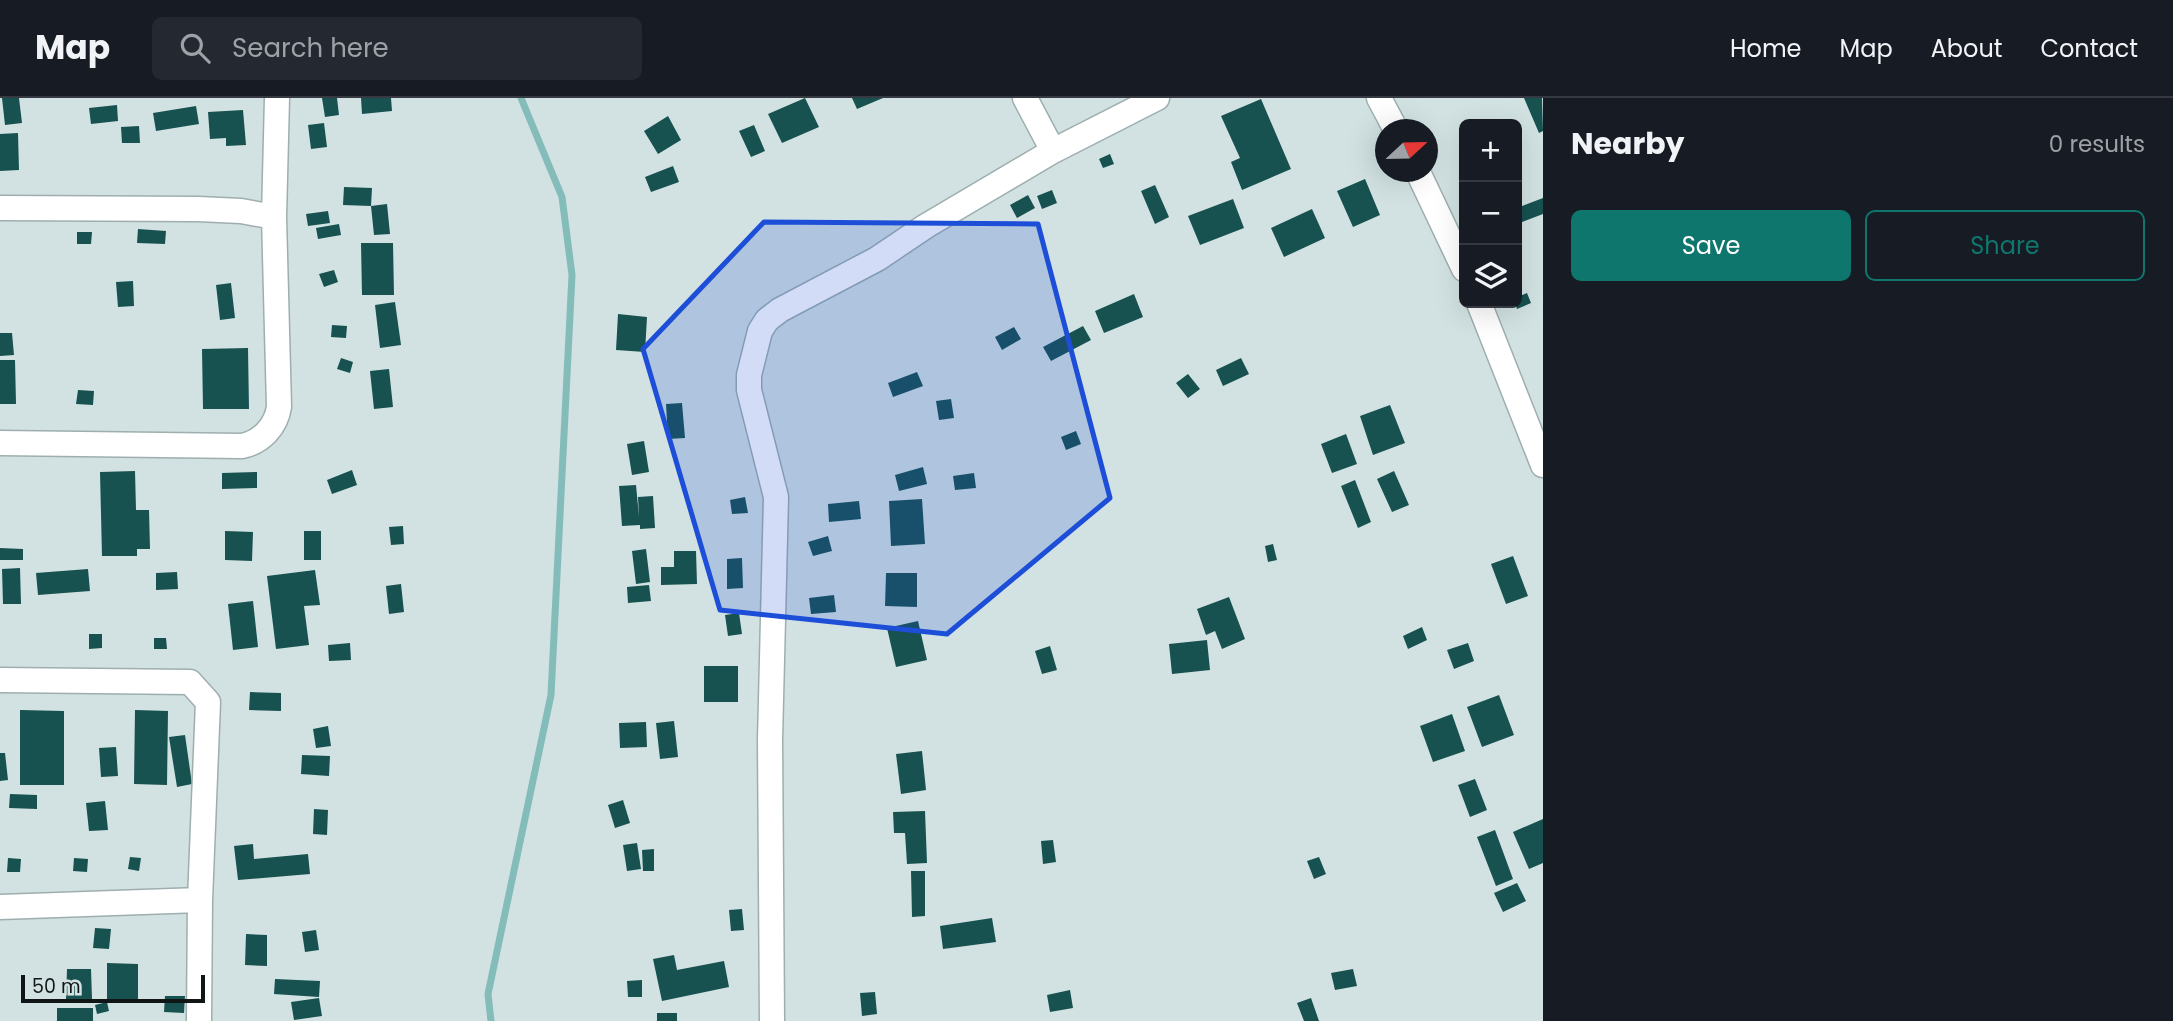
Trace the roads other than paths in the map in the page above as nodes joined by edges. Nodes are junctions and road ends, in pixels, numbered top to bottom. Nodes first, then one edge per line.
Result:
1 (277, 98) edge
2 (1025, 98) edge
3 (1157, 98) edge
4 (1379, 98) edge
5 (1390, 119) edge
6 (1053, 151) junction
7 (1423, 182) edge
8 (0, 208) edge
9 (274, 217) junction
10 (1459, 258) edge
11 (1481, 308) edge
12 (0, 443) edge
13 (1543, 465) edge
14 (0, 680) edge
15 (200, 900) junction
16 (0, 906) edge
17 (199, 1021) edge
18 (772, 1021) edge

1 - 9 street
2 - 6 street
3 - 6 street
4 - 5 street
6 - 18 street
7 - 10 street
8 - 9 street
9 - 12 street
11 - 13 street
14 - 15 street
15 - 16 street
15 - 17 street

